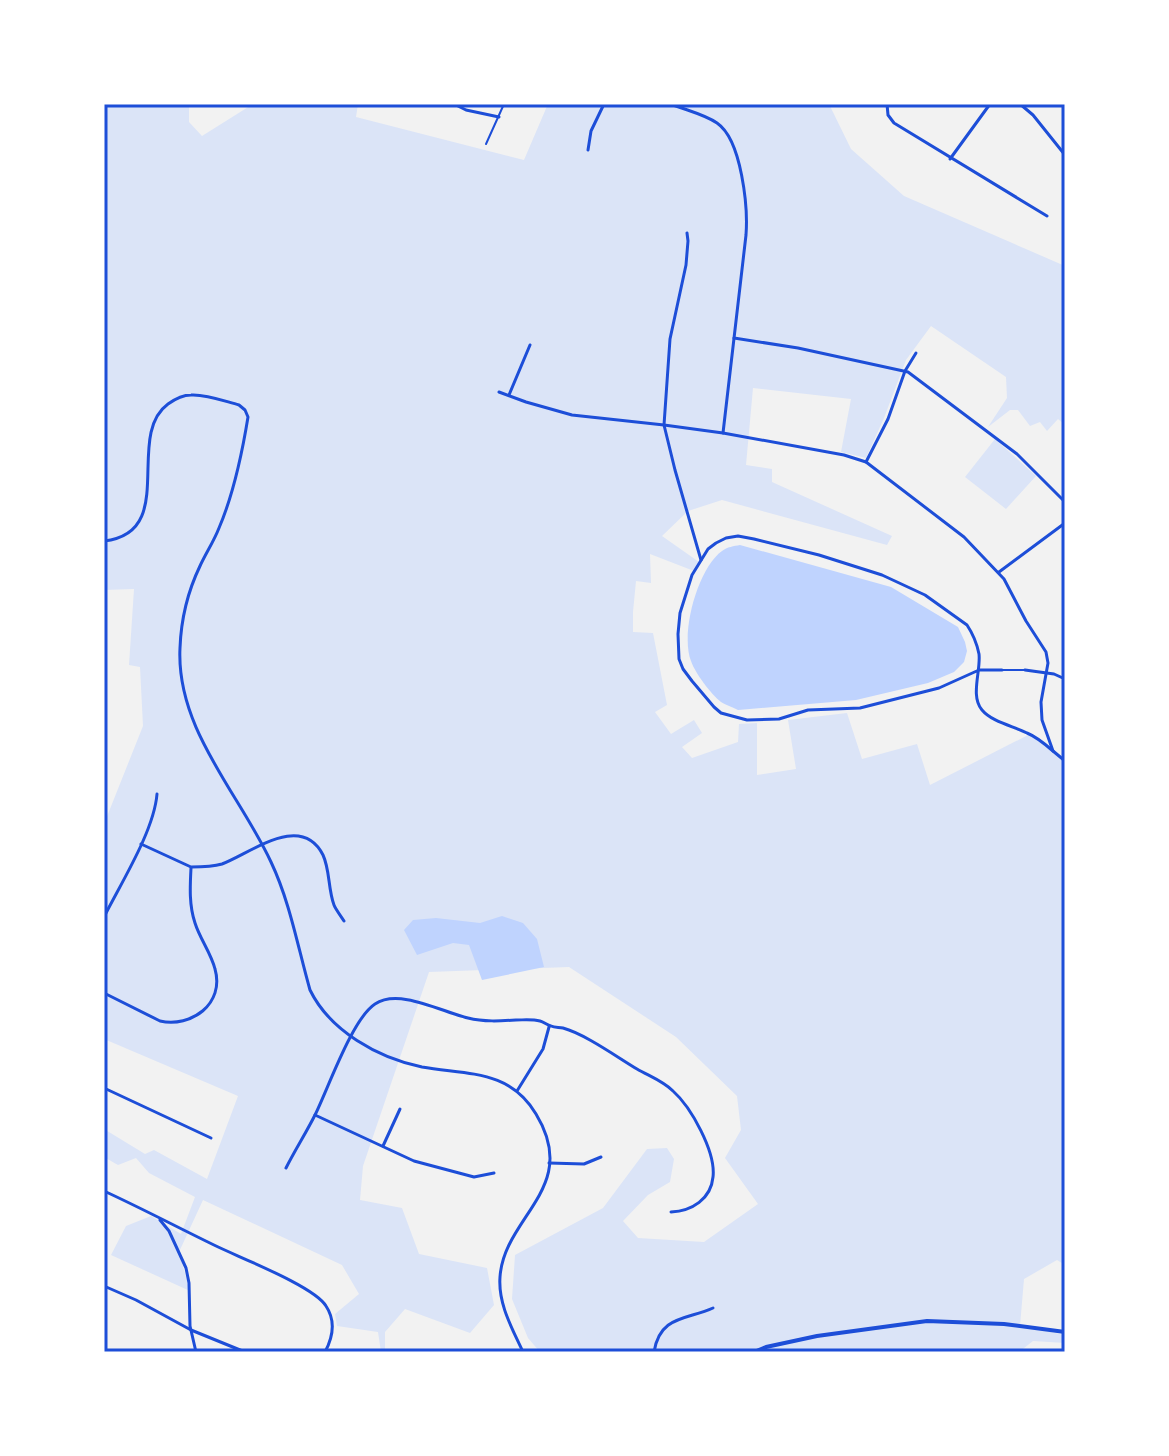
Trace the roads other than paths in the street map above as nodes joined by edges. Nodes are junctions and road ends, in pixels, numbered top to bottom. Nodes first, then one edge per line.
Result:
1 (454, 104) edge
2 (504, 104) edge
3 (604, 104) edge
4 (671, 104) edge
5 (887, 104) edge
6 (990, 104) edge
7 (1020, 104) edge
8 (499, 117) junction
9 (486, 144) dead end
10 (588, 150) dead end
11 (1065, 155) edge
12 (950, 159) junction
13 (1047, 216) dead end
14 (687, 233) dead end
15 (734, 338) junction
16 (530, 345) dead end
17 (916, 353) dead end
18 (905, 371) junction
19 (499, 392) dead end
20 (509, 395) junction
21 (664, 425) junction
22 (723, 433) junction
23 (866, 462) junction
24 (1065, 502) edge
25 (1065, 523) edge
26 (104, 541) edge
27 (701, 560) junction
28 (999, 572) junction
29 (979, 670) junction
30 (1002, 670) joint
31 (1025, 670) joint
32 (1047, 674) junction
33 (1065, 679) edge
34 (1053, 751) junction
35 (1065, 761) edge
36 (157, 794) dead end
37 (141, 844) junction
38 (262, 844) junction
39 (191, 867) junction
40 (104, 917) edge
41 (344, 921) dead end
42 (104, 993) edge
43 (550, 1026) junction
44 (351, 1037) junction
45 (104, 1088) edge
46 (517, 1091) junction
47 (400, 1109) dead end
48 (315, 1115) junction
49 (211, 1138) dead end
50 (383, 1148) junction
51 (601, 1157) dead end
52 (549, 1163) junction
53 (286, 1168) dead end
54 (494, 1173) dead end
55 (104, 1191) edge
56 (671, 1212) dead end
57 (157, 1216) junction
58 (104, 1286) edge
59 (713, 1308) dead end
60 (191, 1330) junction
61 (1065, 1332) edge
62 (196, 1352) edge
63 (245, 1352) edge
64 (325, 1352) edge
65 (523, 1352) edge
66 (654, 1352) edge
67 (754, 1352) edge

1 - 8 street
2 - 8 lane
3 - 10 street
4 - 15 street
5 - 12 street
6 - 12 street
7 - 11 street
8 - 9 lane
12 - 13 street
14 - 21 street
15 - 18 street
15 - 22 street
16 - 20 street
17 - 18 street
18 - 23 street
18 - 24 street
19 - 20 street
20 - 21 street
21 - 22 street
21 - 27 street
22 - 23 street
23 - 28 street
25 - 28 street
26 - 38 street
27 - 29 street
27 - 29 street
28 - 32 street
29 - 30 street
29 - 34 street
30 - 31 lane
31 - 32 street
32 - 33 street
32 - 34 street
34 - 35 street
36 - 37 street
37 - 39 street
37 - 40 street
38 - 39 street
38 - 41 street
38 - 44 street
39 - 42 street
43 - 44 street
43 - 46 street
43 - 56 street
44 - 46 street
44 - 48 street
45 - 49 street
46 - 52 street
47 - 50 street
48 - 50 street
48 - 53 street
50 - 54 street
51 - 52 street
52 - 65 street
55 - 57 street
57 - 60 street
57 - 64 street
58 - 60 street
59 - 66 street
60 - 62 street
60 - 63 street
61 - 67 street

